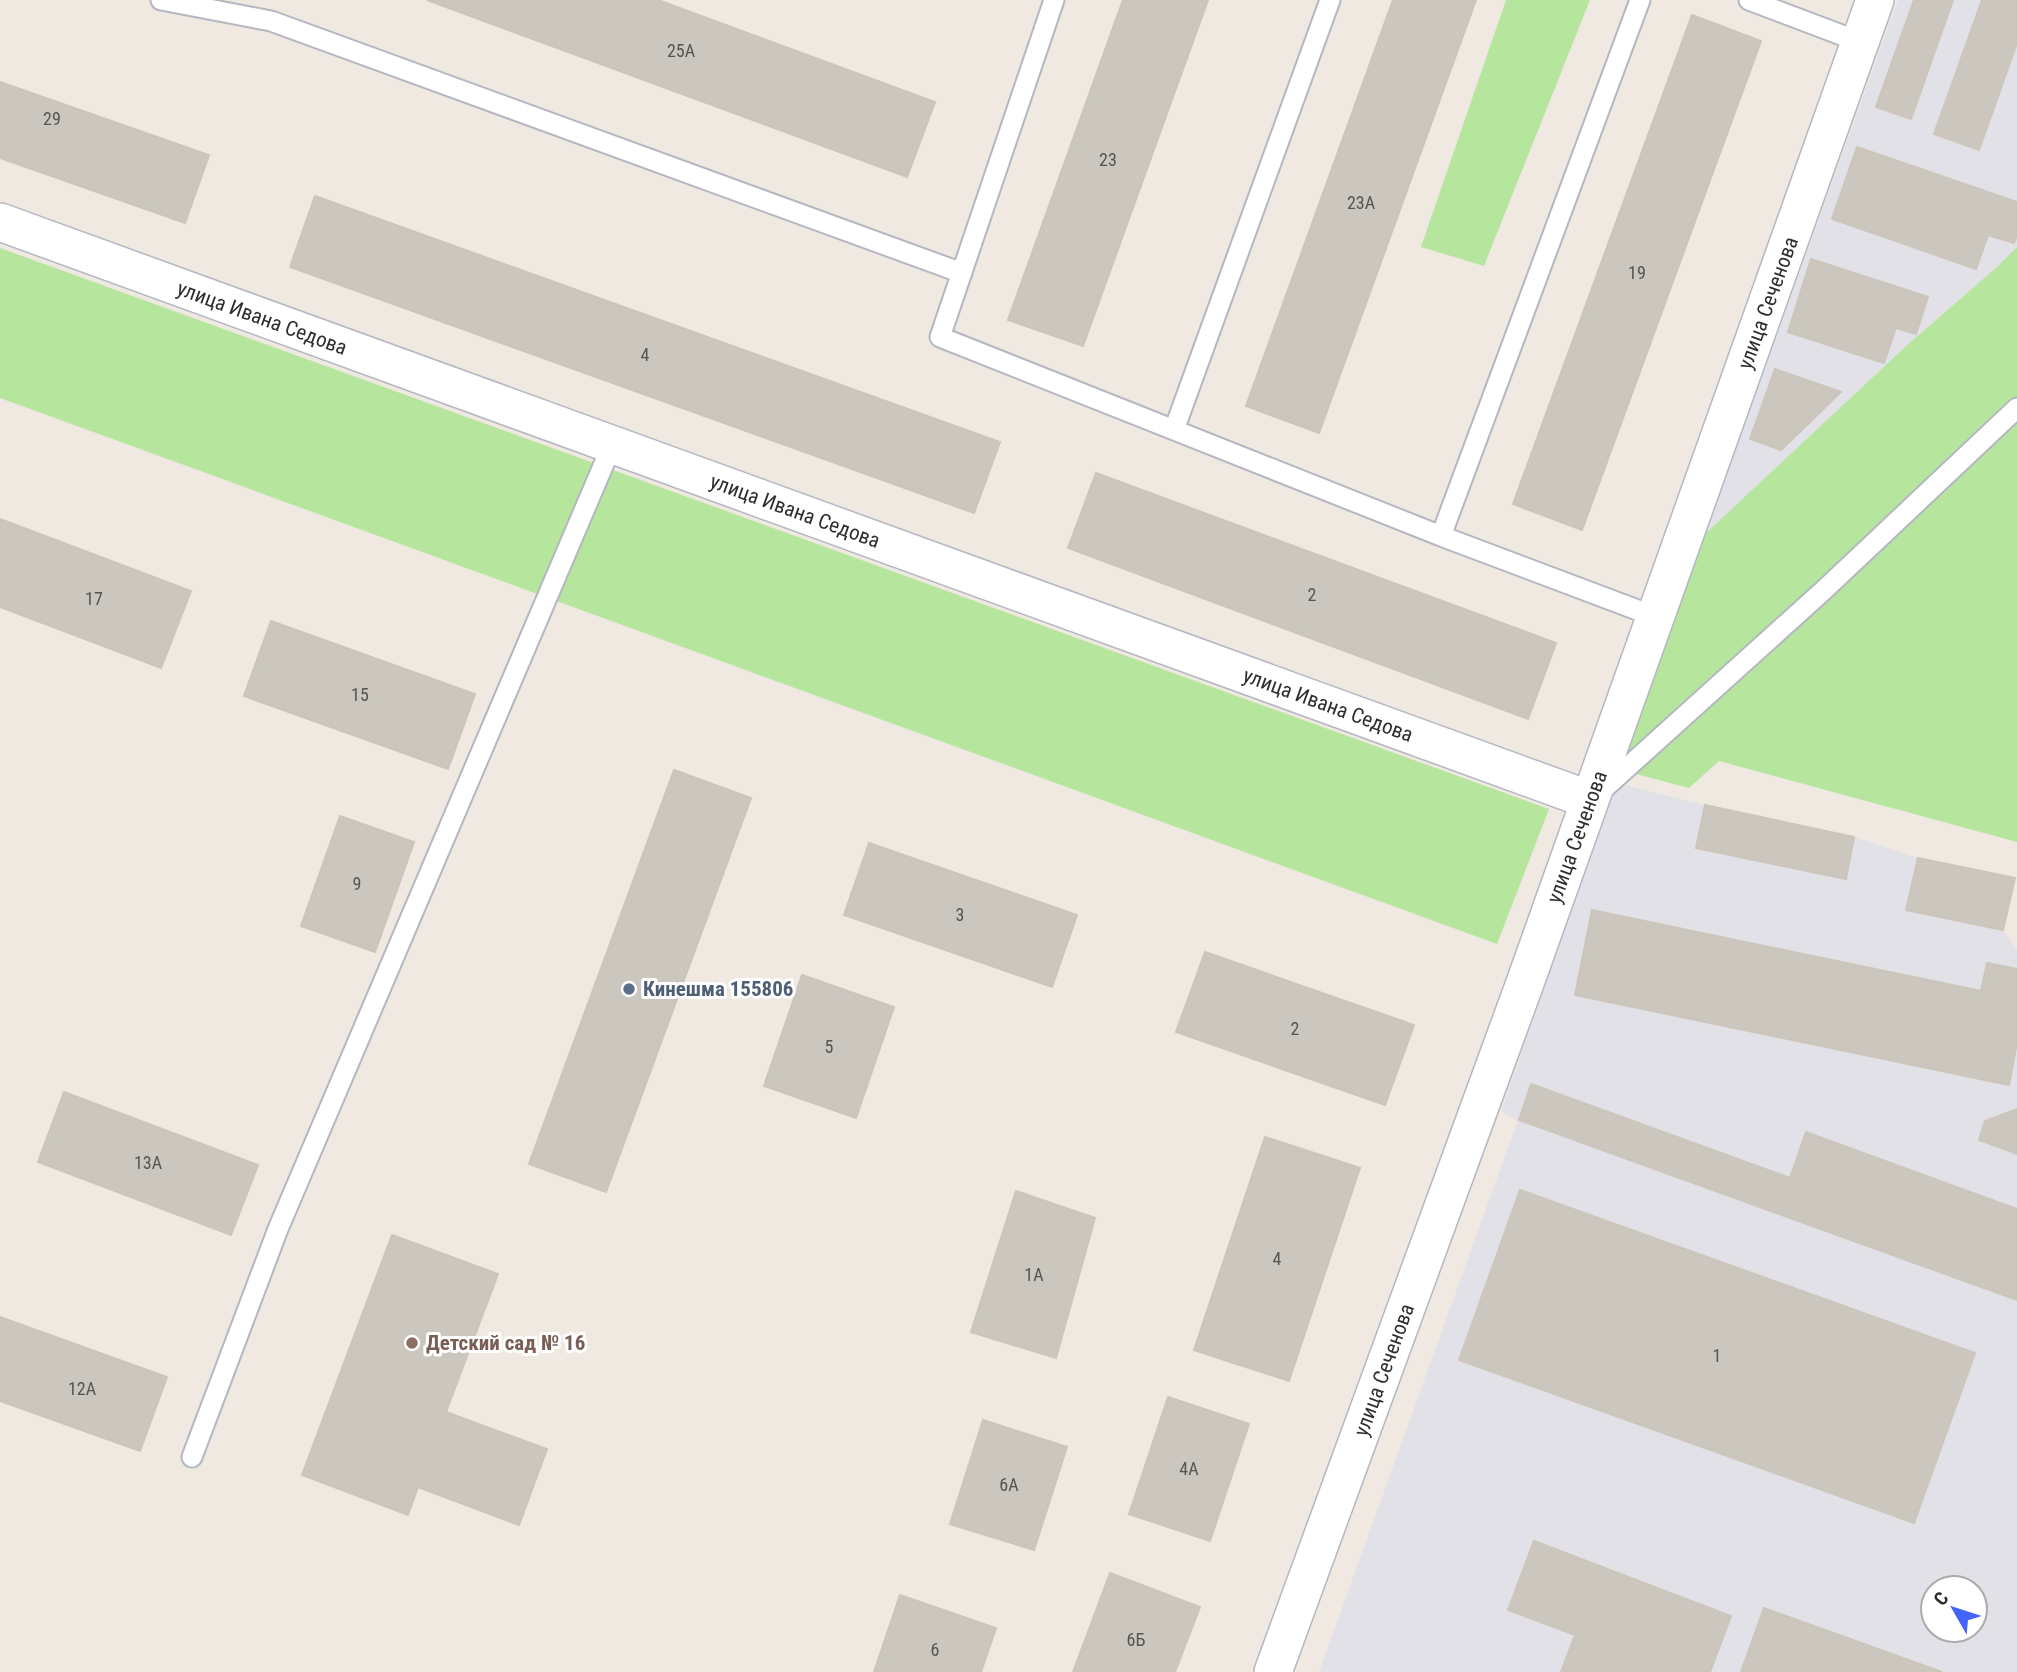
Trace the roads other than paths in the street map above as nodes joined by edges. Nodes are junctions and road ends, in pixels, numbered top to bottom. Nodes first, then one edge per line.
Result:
1 (161, 0) edge
2 (1054, 0) edge
3 (1330, 0) edge
4 (1640, 0) edge
5 (1748, 0) edge
6 (1875, 0) edge
7 (1860, 42) junction
8 (0, 222) edge
9 (962, 273) junction
10 (2017, 408) edge
11 (1174, 430) junction
12 (612, 445) junction
13 (1441, 536) junction
14 (1656, 617) junction
15 (1590, 800) junction
16 (192, 1457) dead end
17 (1273, 1672) edge

1 - 9 lane
2 - 9 lane
3 - 11 lane
4 - 13 lane
5 - 7 lane
6 - 7 street, улица Сеченова
7 - 14 street, улица Сеченова
8 - 12 street, улица Ивана Седова
9 - 11 lane
10 - 15 lane
11 - 13 lane
12 - 15 street, улица Ивана Седова
12 - 16 lane
13 - 14 lane
14 - 15 street, улица Сеченова
15 - 17 street, улица Сеченова

